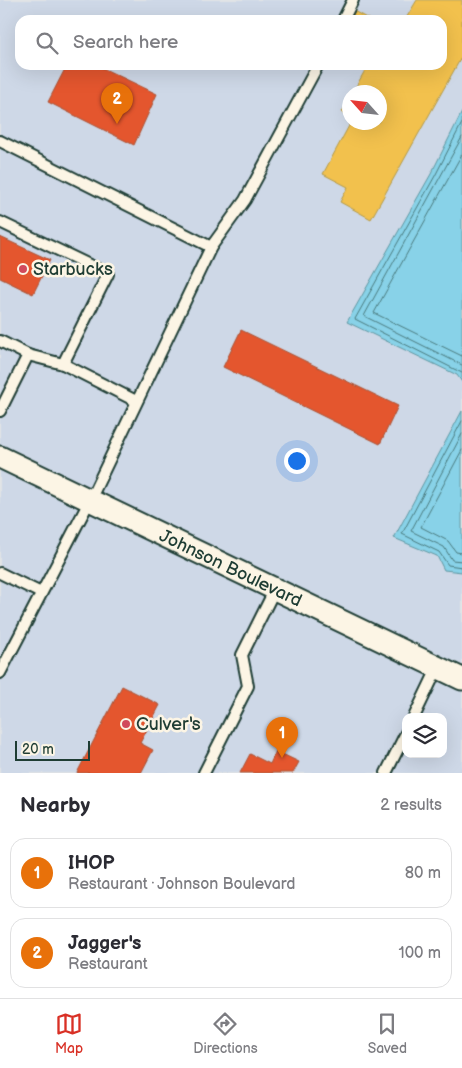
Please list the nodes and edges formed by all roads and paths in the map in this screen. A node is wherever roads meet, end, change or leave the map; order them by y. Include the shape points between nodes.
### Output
1 (353, 0) edge
2 (346, 15) edge
3 (315, 70) edge
4 (0, 141) edge
5 (0, 222) edge
6 (211, 247) junction
7 (0, 341) edge
8 (28, 355) junction
9 (63, 364) junction
10 (136, 401) junction
11 (0, 411) edge
12 (0, 457) edge
13 (90, 500) junction
14 (0, 573) edge
15 (275, 589) junction
16 (41, 593) junction
17 (438, 667) junction
18 (0, 672) edge
19 (462, 679) edge
20 (416, 713) edge
21 (402, 741) edge
22 (204, 773) edge
23 (386, 773) edge

1 - 2 lane
3 - 6 lane via 245,200
4 - 6 lane
5 - 9 lane via 108,274
6 - 10 lane
7 - 8 lane
8 - 9 lane
8 - 11 lane
9 - 10 lane
10 - 13 lane
12 - 13 street, Johnson Boulevard
13 - 15 street, Johnson Boulevard
13 - 16 lane
14 - 16 lane
15 - 17 street, Johnson Boulevard
15 - 22 lane via 242,656 248,686
16 - 18 lane
17 - 19 street, Johnson Boulevard
17 - 20 lane
21 - 23 lane

